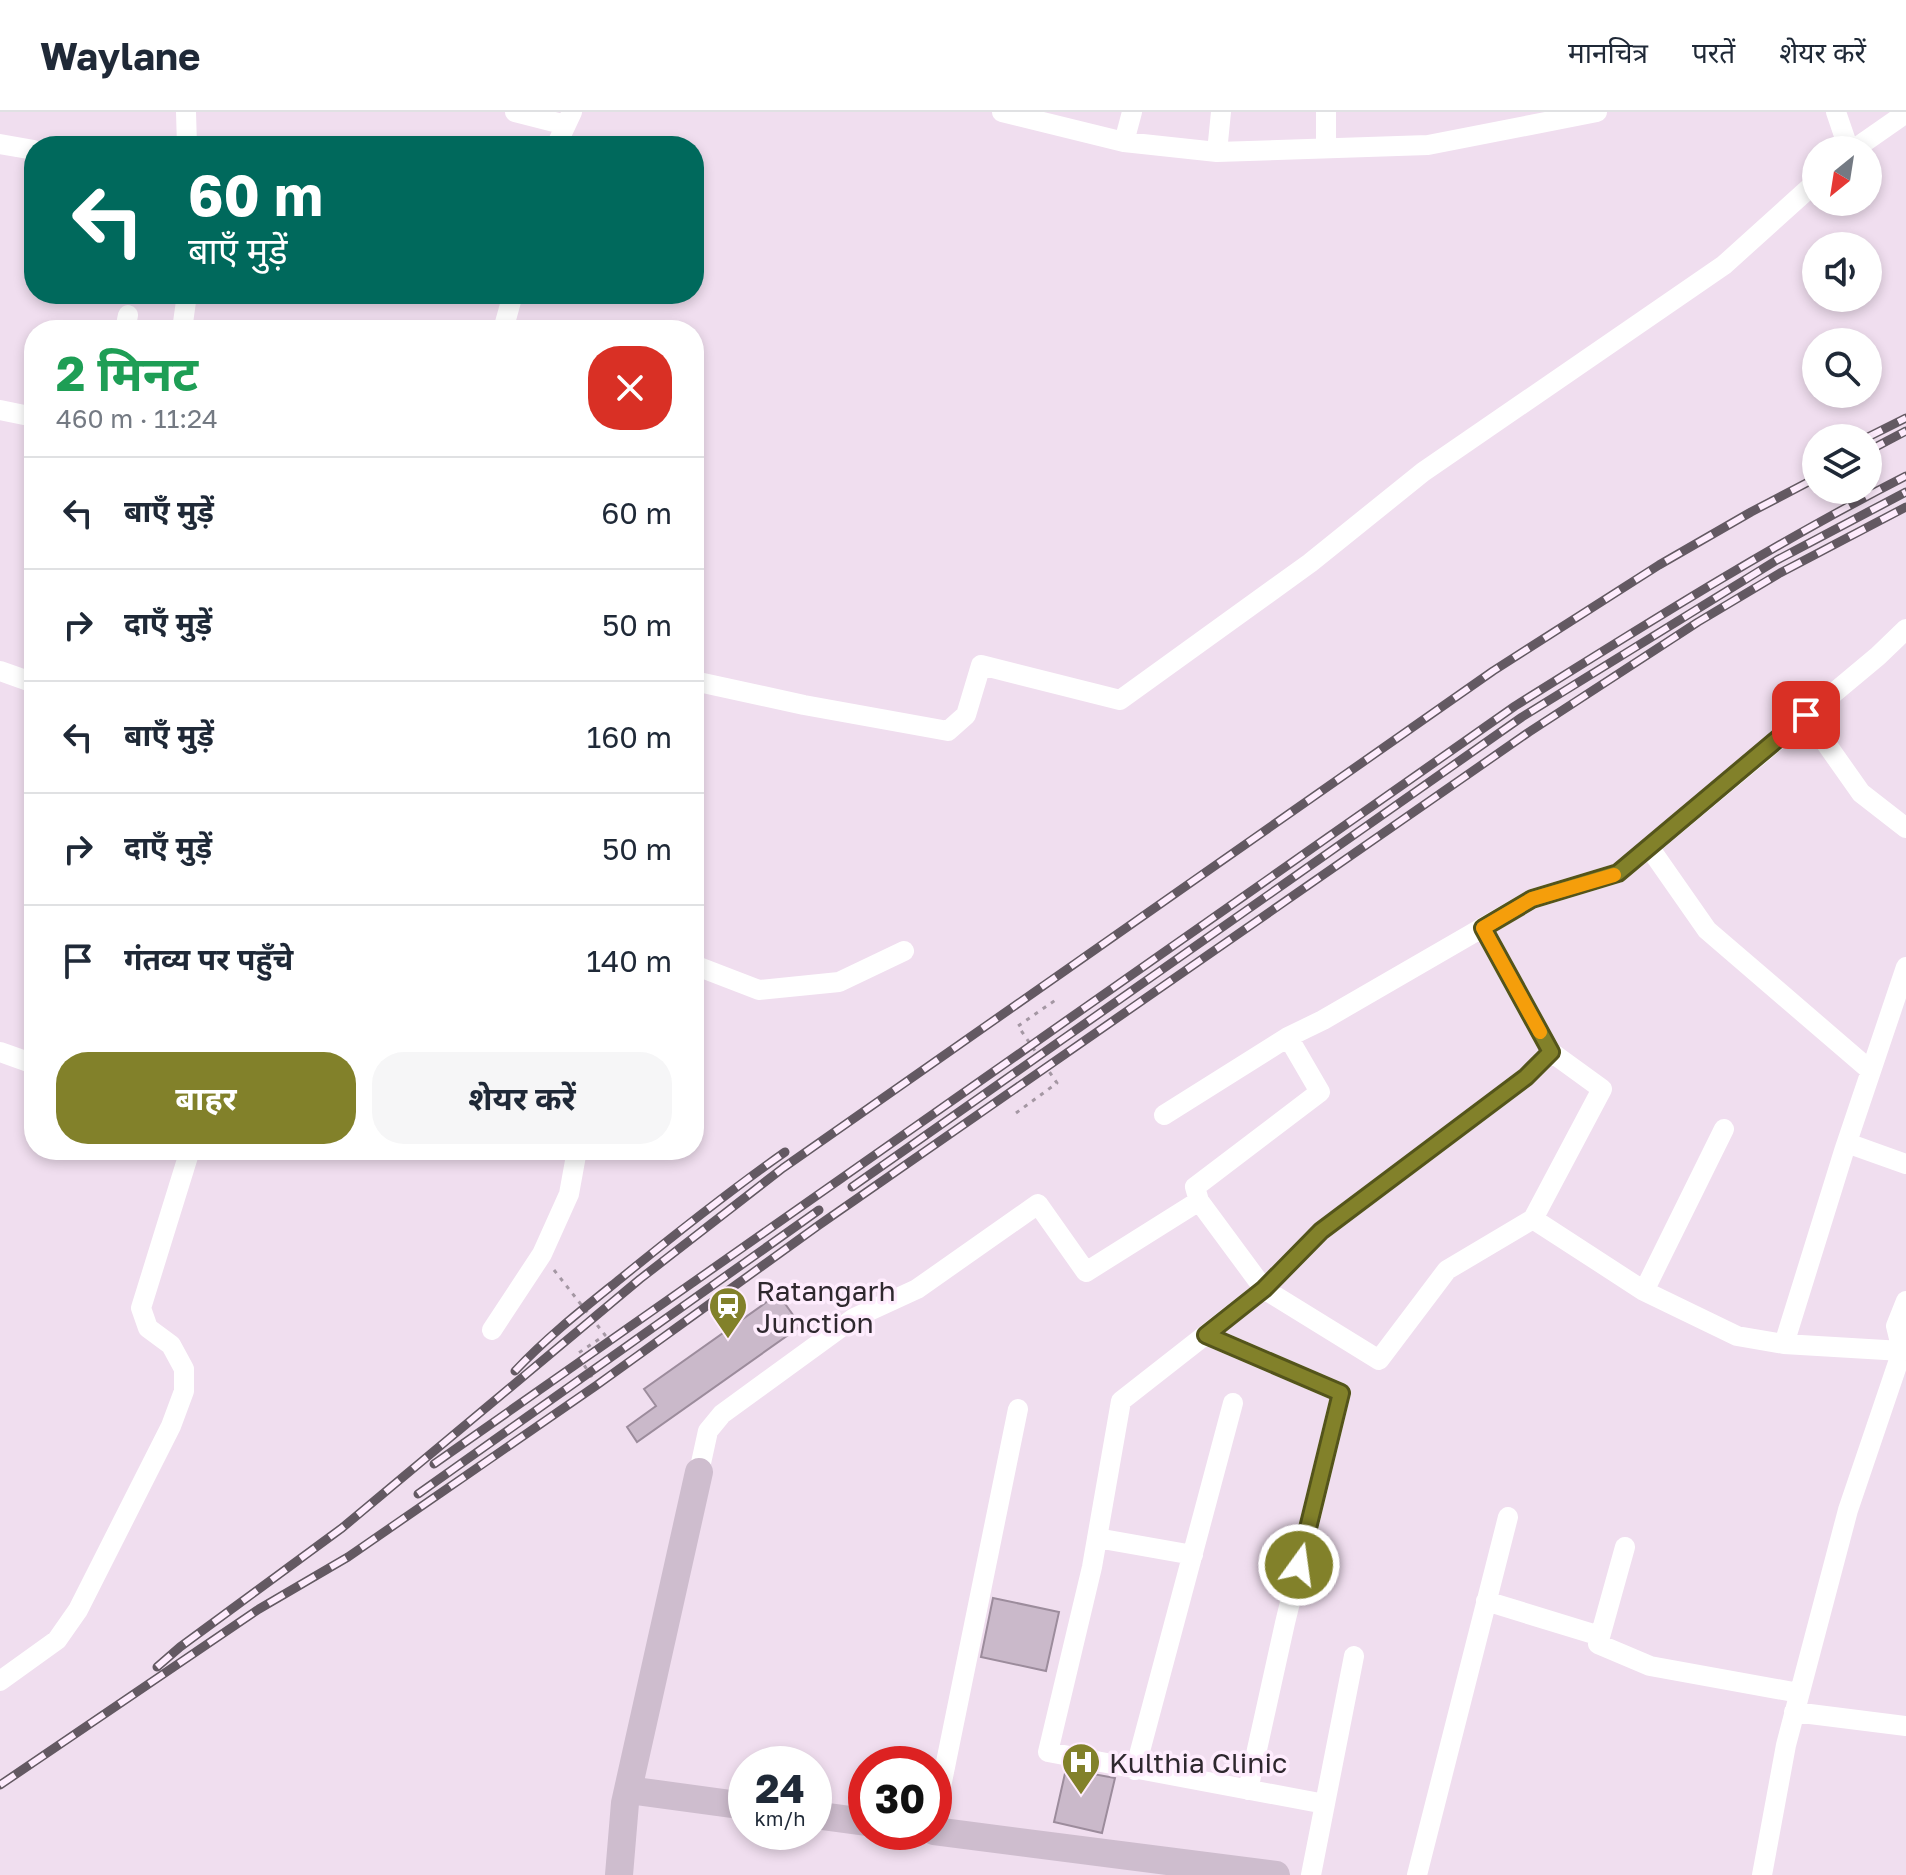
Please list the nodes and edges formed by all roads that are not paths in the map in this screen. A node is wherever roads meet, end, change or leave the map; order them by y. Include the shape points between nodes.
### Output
1 (186, 112) edge
2 (515, 112) edge
3 (1002, 112) edge
4 (1132, 112) edge
5 (1221, 112) edge
6 (1326, 112) edge
7 (1597, 112) edge
8 (1836, 112) edge
9 (1906, 113) edge
10 (1039, 116) edge
11 (569, 118) edge
12 (1537, 118) edge
13 (187, 136) edge
14 (1845, 136) edge
15 (1872, 136) edge
16 (1124, 142) junction
17 (0, 144) edge
18 (24, 148) edge
19 (1326, 149) junction
20 (1217, 152) junction
21 (1802, 195) edge
22 (0, 410) edge
23 (24, 415) edge
24 (1906, 629) edge
25 (0, 671) edge
26 (24, 676) edge
27 (704, 683) edge
28 (1806, 715) junction
29 (1906, 828) edge
30 (1649, 847) junction
31 (1483, 928) junction
32 (904, 951) dead end
33 (1906, 967) edge
34 (704, 969) edge
35 (1288, 1037) junction
36 (0, 1052) edge
37 (1551, 1052) junction
38 (24, 1060) edge
39 (1871, 1071) junction
40 (1164, 1115) dead end
41 (1724, 1129) dead end
42 (1847, 1143) junction
43 (187, 1160) edge
44 (575, 1160) edge
45 (1906, 1164) edge
46 (1199, 1201) junction
47 (1533, 1219) junction
48 (1264, 1289) junction
49 (1644, 1291) junction
50 (1906, 1301) edge
51 (1901, 1328) edge
52 (492, 1330) dead end
53 (1206, 1335) junction
54 (1784, 1344) junction
55 (1902, 1351) junction
56 (1233, 1403) dead end
57 (1018, 1409) dead end
58 (699, 1472) joint
59 (1508, 1517) dead end
60 (1097, 1538) junction
61 (1625, 1547) dead end
62 (1193, 1555) junction
63 (1486, 1601) junction
64 (1600, 1636) junction
65 (1354, 1656) dead end
66 (0, 1681) edge
67 (1797, 1703) junction
68 (1906, 1726) edge
69 (949, 1746) edge
70 (1135, 1770) junction
71 (628, 1790) junction
72 (1248, 1790) junction
73 (728, 1804) edge
74 (1325, 1804) junction
75 (952, 1833) edge
76 (1268, 1874) edge
77 (619, 1875) edge
78 (1311, 1875) edge
79 (1417, 1875) edge
80 (1762, 1875) edge

1 - 13 street
2 - 11 street
3 - 10 street
4 - 16 street
5 - 20 street
6 - 19 street
7 - 12 street
8 - 14 street
9 - 15 street
10 - 16 street
12 - 19 street via 1428,145
16 - 20 street
17 - 18 street
19 - 20 street
21 - 27 street via 1724,265 1423,472 1310,563 1120,700 981,665 966,715 948,731
22 - 23 street
24 - 28 street
25 - 26 street
28 - 29 street via 1861,793
28 - 30 street
30 - 31 street via 1618,873 1532,899
30 - 39 street via 1707,930
31 - 35 street
31 - 37 street
32 - 34 street via 839,982 759,990
33 - 39 street
35 - 40 street
35 - 46 street via 1320,1092 1195,1187
36 - 38 street
37 - 47 street via 1602,1089
37 - 48 street via 1526,1077 1321,1231
39 - 42 street
41 - 49 street
42 - 45 street
42 - 54 street
43 - 66 street via 141,1308 148,1328 171,1345 184,1369 184,1391 78,1610 57,1640
44 - 52 street via 569,1194 542,1254
46 - 48 street
46 - 58 street via 1086,1272 1038,1204 917,1289 854,1318 722,1414 708,1431
47 - 48 street via 1447,1270 1379,1360
47 - 49 street
48 - 53 street
49 - 54 street via 1737,1336
50 - 51 street
51 - 55 street
53 - 60 street via 1121,1401
53 - 72 street via 1341,1393
54 - 55 street
55 - 67 street via 1848,1510
56 - 62 street
57 - 69 street
58 - 71 street
59 - 63 street
60 - 62 street
60 - 70 street via 1048,1752
61 - 64 street
62 - 70 street
63 - 64 street
63 - 79 street
64 - 67 street via 1598,1644 1650,1666
65 - 74 street
67 - 68 street
67 - 80 street
70 - 72 street
71 - 73 street
71 - 77 street
72 - 74 street
74 - 78 street
75 - 76 street

